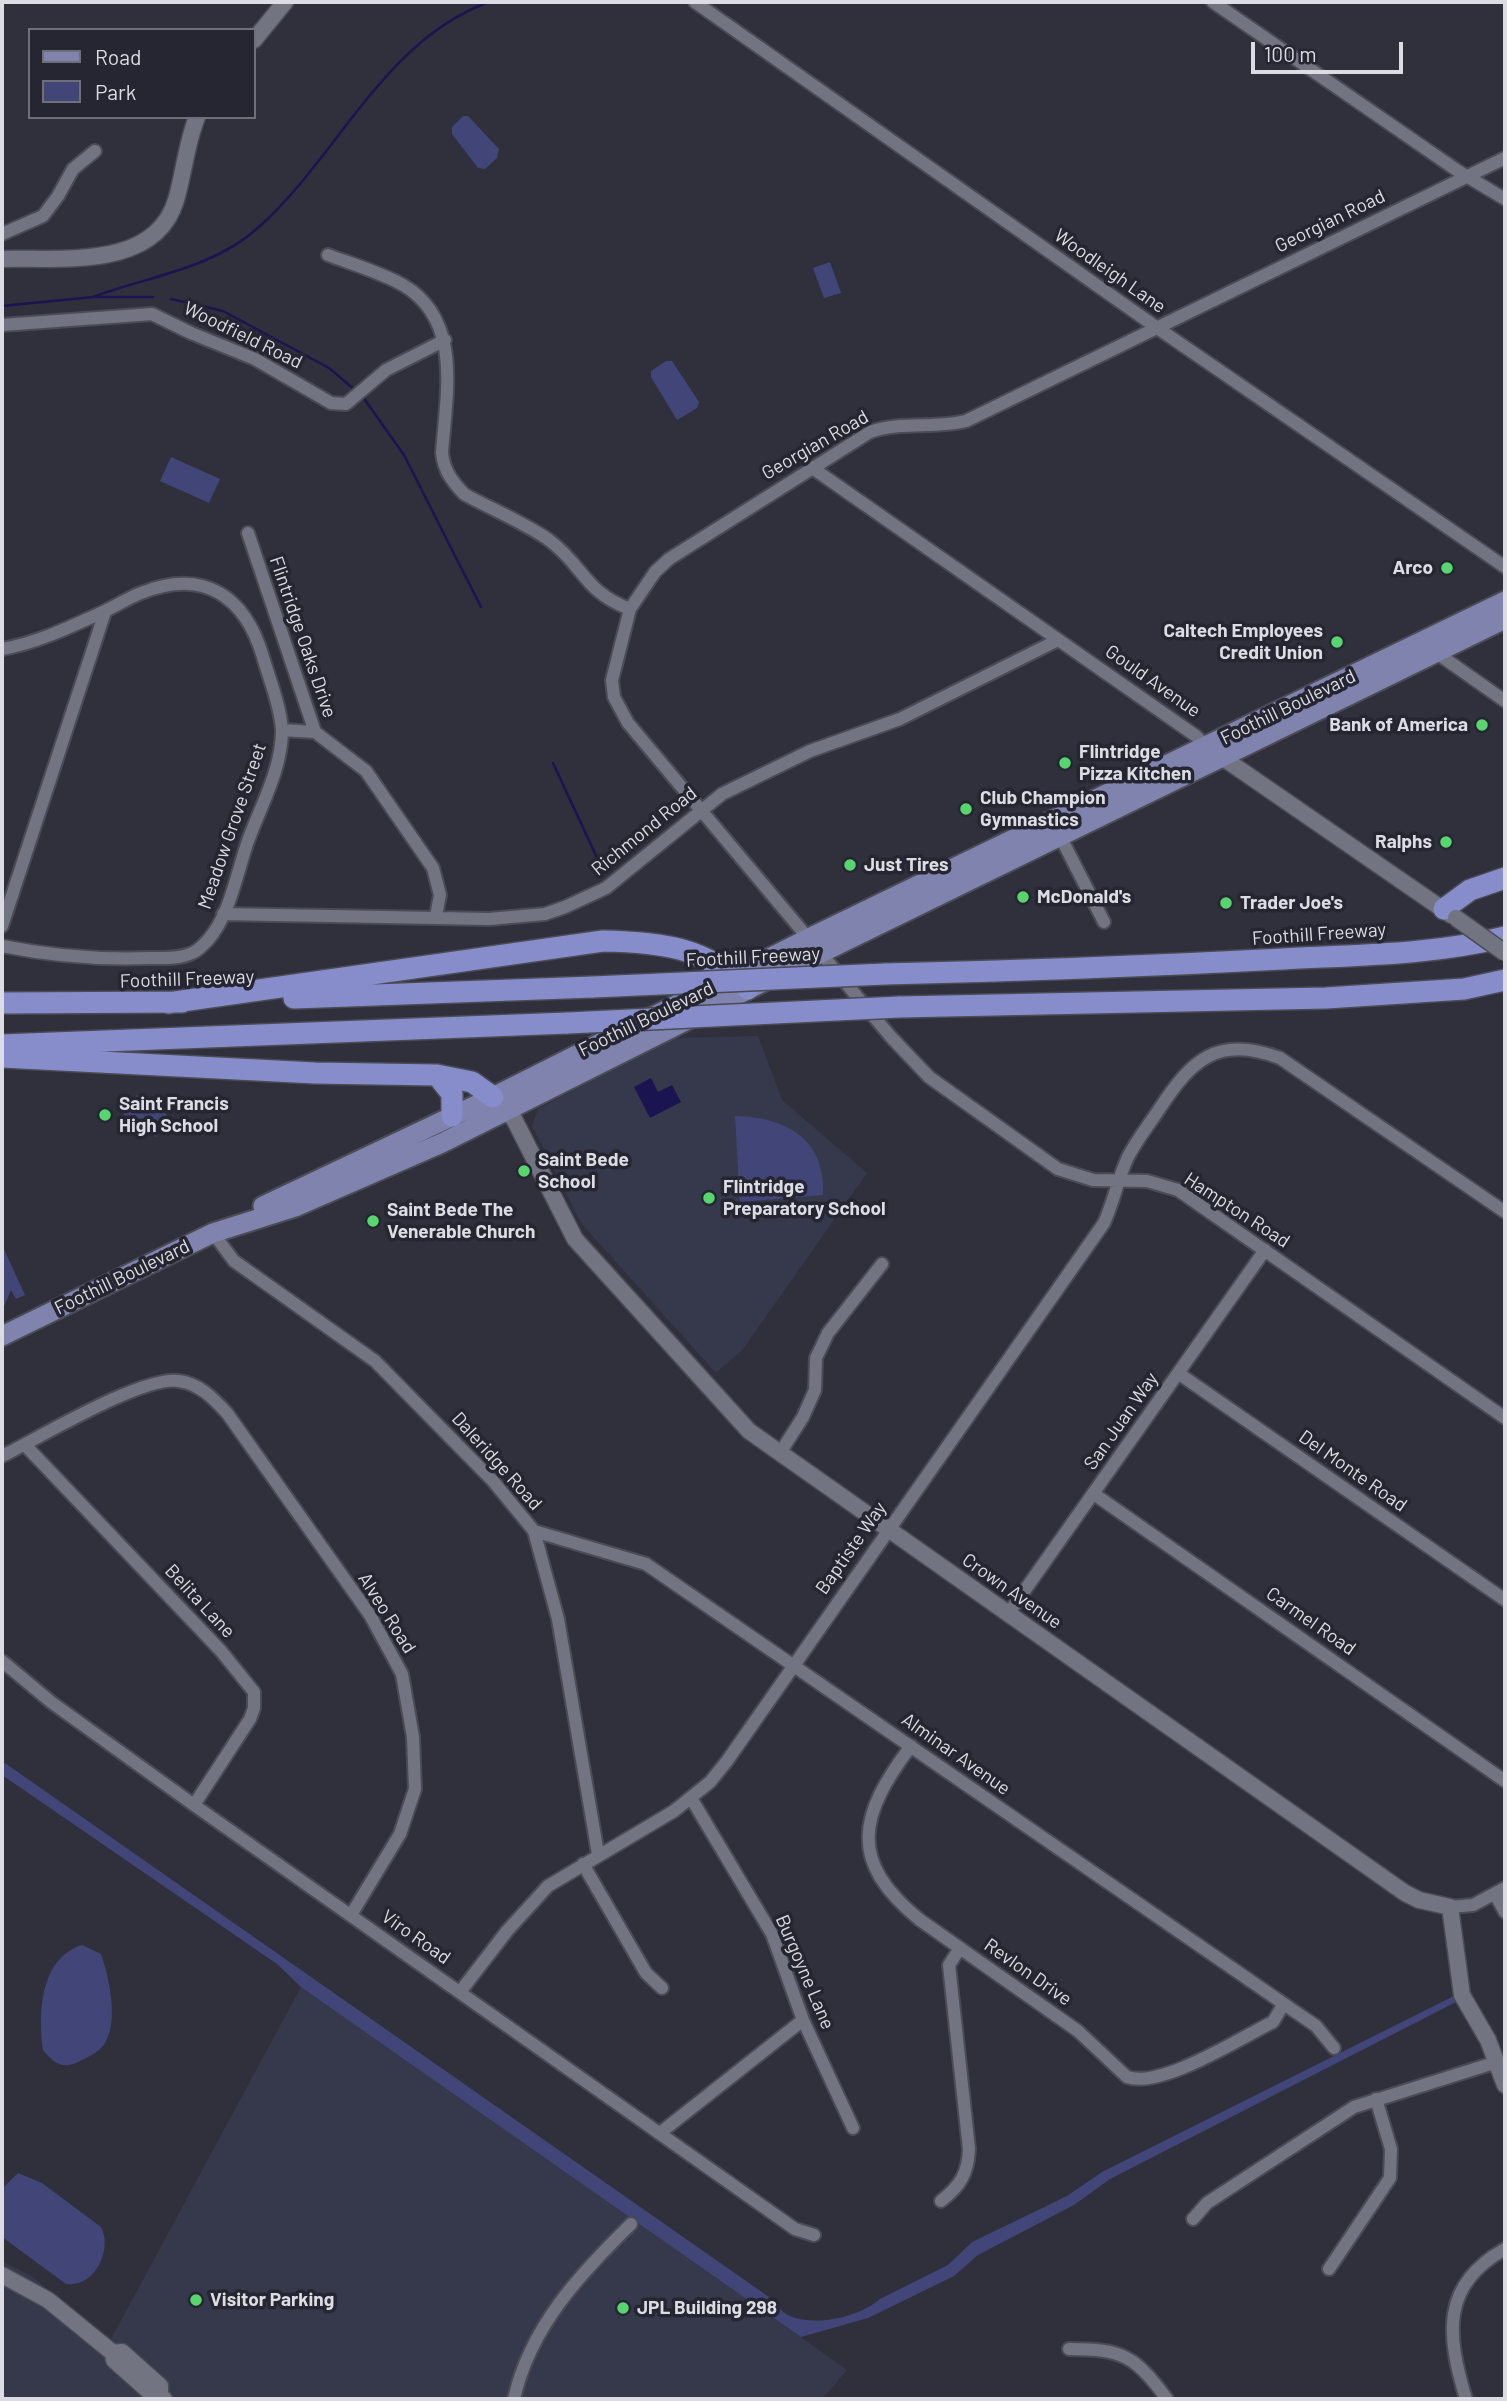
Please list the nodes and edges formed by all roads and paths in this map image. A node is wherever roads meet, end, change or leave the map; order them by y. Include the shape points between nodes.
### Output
1 (285, 2) edge
2 (695, 2) edge
3 (1213, 2) edge
4 (256, 38) edge
5 (196, 119) edge
6 (94, 151) dead end
7 (1505, 158) edge
8 (1467, 175) junction
9 (1505, 199) edge
10 (2, 234) edge
11 (328, 255) dead end
12 (2, 259) edge
13 (2, 325) edge
14 (1156, 327) junction
15 (445, 340) junction
16 (811, 467) junction
17 (248, 533) dead end
18 (1505, 567) edge
19 (1505, 601) edge
20 (629, 609) junction
21 (105, 611) junction
22 (1505, 619) edge
23 (1058, 640) junction
24 (1419, 643) junction
25 (2, 649) edge
26 (1437, 653) junction
27 (1505, 701) edge
28 (282, 730) junction
29 (315, 732) junction
30 (1215, 752) junction
31 (701, 809) junction
32 (1057, 829) junction
33 (1505, 878) edge
34 (223, 914) junction
35 (1450, 914) junction
36 (436, 916) junction
37 (1104, 922) dead end
38 (2, 926) edge
39 (1505, 937) edge
40 (815, 945) junction
41 (2, 946) edge
42 (1505, 953) edge
43 (1505, 980) edge
44 (742, 983) junction
45 (2, 1003) edge
46 (168, 1003) junction
47 (2, 1045) edge
48 (2, 1056) edge
49 (437, 1075) junction
50 (500, 1104) junction
51 (452, 1116) junction
52 (1119, 1181) junction
53 (1505, 1212) edge
54 (242, 1221) junction
55 (213, 1233) junction
56 (1265, 1250) junction
57 (882, 1264) dead end
58 (2, 1336) edge
59 (1178, 1373) junction
60 (1505, 1418) edge
61 (25, 1445) junction
62 (780, 1453) junction
63 (2, 1457) edge
64 (1094, 1494) junction
65 (887, 1529) junction
66 (534, 1531) junction
67 (1505, 1600) edge
68 (1008, 1615) junction
69 (2, 1661) edge
70 (794, 1665) junction
71 (911, 1746) junction
72 (1505, 1781) edge
73 (691, 1798) junction
74 (194, 1805) junction
75 (598, 1854) junction
76 (583, 1864) junction
77 (1500, 1891) edge
78 (1450, 1906) junction
79 (1505, 1912) edge
80 (351, 1915) junction
81 (960, 1948) junction
82 (662, 1987) dead end
83 (460, 1992) junction
84 (1283, 2005) junction
85 (803, 2020) junction
86 (1334, 2048) dead end
87 (1497, 2062) junction
88 (1505, 2085) edge
89 (1376, 2099) junction
90 (853, 2128) dead end
91 (660, 2133) junction
92 (941, 2201) dead end
93 (1193, 2219) dead end
94 (631, 2224) dead end
95 (814, 2235) dead end
96 (1505, 2249) edge
97 (1329, 2269) dead end
98 (2, 2275) edge
99 (1069, 2348) dead end
100 (160, 2398) edge
101 (514, 2399) edge
102 (1167, 2399) edge
103 (1466, 2399) edge

1 - 4 street
2 - 14 street, Woodleigh Lane
3 - 8 street
5 - 12 street via 176,199 153,237 125,250 98,255
6 - 10 street via 72,169 43,216
7 - 8 street, Georgian Road
8 - 9 street
8 - 14 street, Georgian Road
11 - 15 street via 404,286 433,313
13 - 15 street, Woodfield Road via 152,313 255,359 331,402 346,404 386,370
14 - 16 street, Georgian Road via 966,421 942,427 891,425 870,432
14 - 18 street, Woodleigh Lane
15 - 20 street via 442,453 453,483 464,494 547,539 593,590
16 - 20 street, Georgian Road via 669,559
16 - 23 street, Gould Avenue
17 - 29 street, Flintridge Oaks Drive
19 - 24 main road, Foothill Boulevard
20 - 31 street, Georgian Road via 612,680 614,697 628,723
21 - 25 street, Meadow Grove Street via 40,640
21 - 28 street, Meadow Grove Street via 141,593 181,582 224,595 248,620 258,641
21 - 38 street
22 - 26 main road, Foothill Boulevard
23 - 30 street, Gould Avenue
23 - 31 street, Richmond Road via 900,719 810,751
24 - 26 street
24 - 30 main road, Foothill Boulevard
26 - 27 street
26 - 30 main road, Foothill Boulevard
28 - 29 street
28 - 34 street, Meadow Grove Street via 274,773
29 - 36 street, Flintridge Oaks Drive via 366,771 433,868 440,895
30 - 32 main road, Foothill Boulevard
30 - 35 street, Gould Avenue
31 - 36 street, Richmond Road via 590,898 519,918
31 - 40 street, Georgian Road
32 - 37 street
32 - 40 main road, Foothill Boulevard
33 - 35 highway via 1470,890
34 - 36 street, Richmond Road
34 - 41 street, Meadow Grove Street via 210,938 192,953 180,956 86,959
35 - 42 street, Gould Avenue, bridge
39 - 46 highway, Foothill Freeway, bridge via 1468,946 1105,969
40 - 44 main road, Foothill Boulevard
40 - 52 street, Hampton Road via 911,1060 950,1093 1058,1169 1076,1177
43 - 47 highway, bridge via 1464,989 1326,998 899,1007
44 - 46 highway via 707,957 635,942 603,941
44 - 50 main road, Foothill Boulevard
45 - 46 highway, Foothill Freeway
48 - 49 highway
49 - 50 highway via 472,1082
49 - 51 highway via 452,1094
50 - 51 main road, Foothill Boulevard
50 - 54 main road, Foothill Boulevard via 442,1143 295,1207
50 - 62 street, Crown Avenue via 514,1119 575,1239 749,1431
51 - 54 main road, Foothill Boulevard via 289,1193
52 - 53 street, Baptiste Way via 1129,1155 1180,1077 1225,1048 1253,1048 1280,1059
52 - 56 street, Hampton Road via 1147,1181 1178,1190
52 - 65 street, Baptiste Way via 1104,1223
54 - 55 main road, Foothill Boulevard
55 - 58 main road, Foothill Boulevard
55 - 66 street, Daleridge Road via 234,1261 375,1361 493,1481
56 - 59 street, San Juan Way
56 - 60 street, Hampton Road
57 - 62 street via 828,1333 816,1358 815,1390
59 - 64 street, San Juan Way
59 - 67 street, Del Monte Road
61 - 63 street
61 - 74 street, Belita Lane via 221,1651 254,1692 250,1719
61 - 80 street, Alveo Road via 147,1385 176,1380 202,1390 227,1413 370,1615 402,1674 413,1737 415,1790 400,1834
62 - 65 street, Crown Avenue
64 - 68 street, San Juan Way
64 - 72 street, Carmel Road
65 - 68 street, Crown Avenue
65 - 70 street, Baptiste Way
66 - 70 street, Alminar Avenue via 646,1564
66 - 75 street, Daleridge Road via 558,1619
68 - 78 street, Crown Avenue via 1405,1893
69 - 74 street, Viro Road
70 - 71 street, Alminar Avenue
70 - 73 street, Baptiste Way via 727,1761
71 - 81 street, Revlon Drive via 873,1809 868,1843 871,1858 879,1879 898,1902
71 - 84 street, Alminar Avenue
73 - 75 street, Baptiste Way via 643,1831
73 - 85 street, Burgoyne Lane via 772,1934
74 - 80 street, Viro Road
75 - 76 street, Baptiste Way
76 - 82 street via 646,1973
76 - 83 street, Baptiste Way via 529,1904
77 - 78 street via 1473,1905
77 - 79 street
78 - 87 street via 1462,1995
80 - 83 street, Viro Road
81 - 84 street, Revlon Drive via 1078,2031 1135,2080 1162,2076 1273,2022
81 - 92 street via 949,1965 969,2160 957,2188
83 - 91 street, Viro Road
84 - 86 street, Alminar Avenue via 1316,2026
85 - 90 street, Burgoyne Lane
85 - 91 street
87 - 88 street
87 - 89 street
89 - 93 street via 1328,2123 1207,2203
89 - 97 street via 1391,2149 1390,2178
91 - 95 street, Viro Road via 795,2229
94 - 101 street via 557,2305 528,2357
96 - 103 street via 1478,2266 1456,2302 1453,2348
98 - 100 street via 48,2300 114,2353 114,2360
99 - 102 street via 1104,2349 1142,2366

